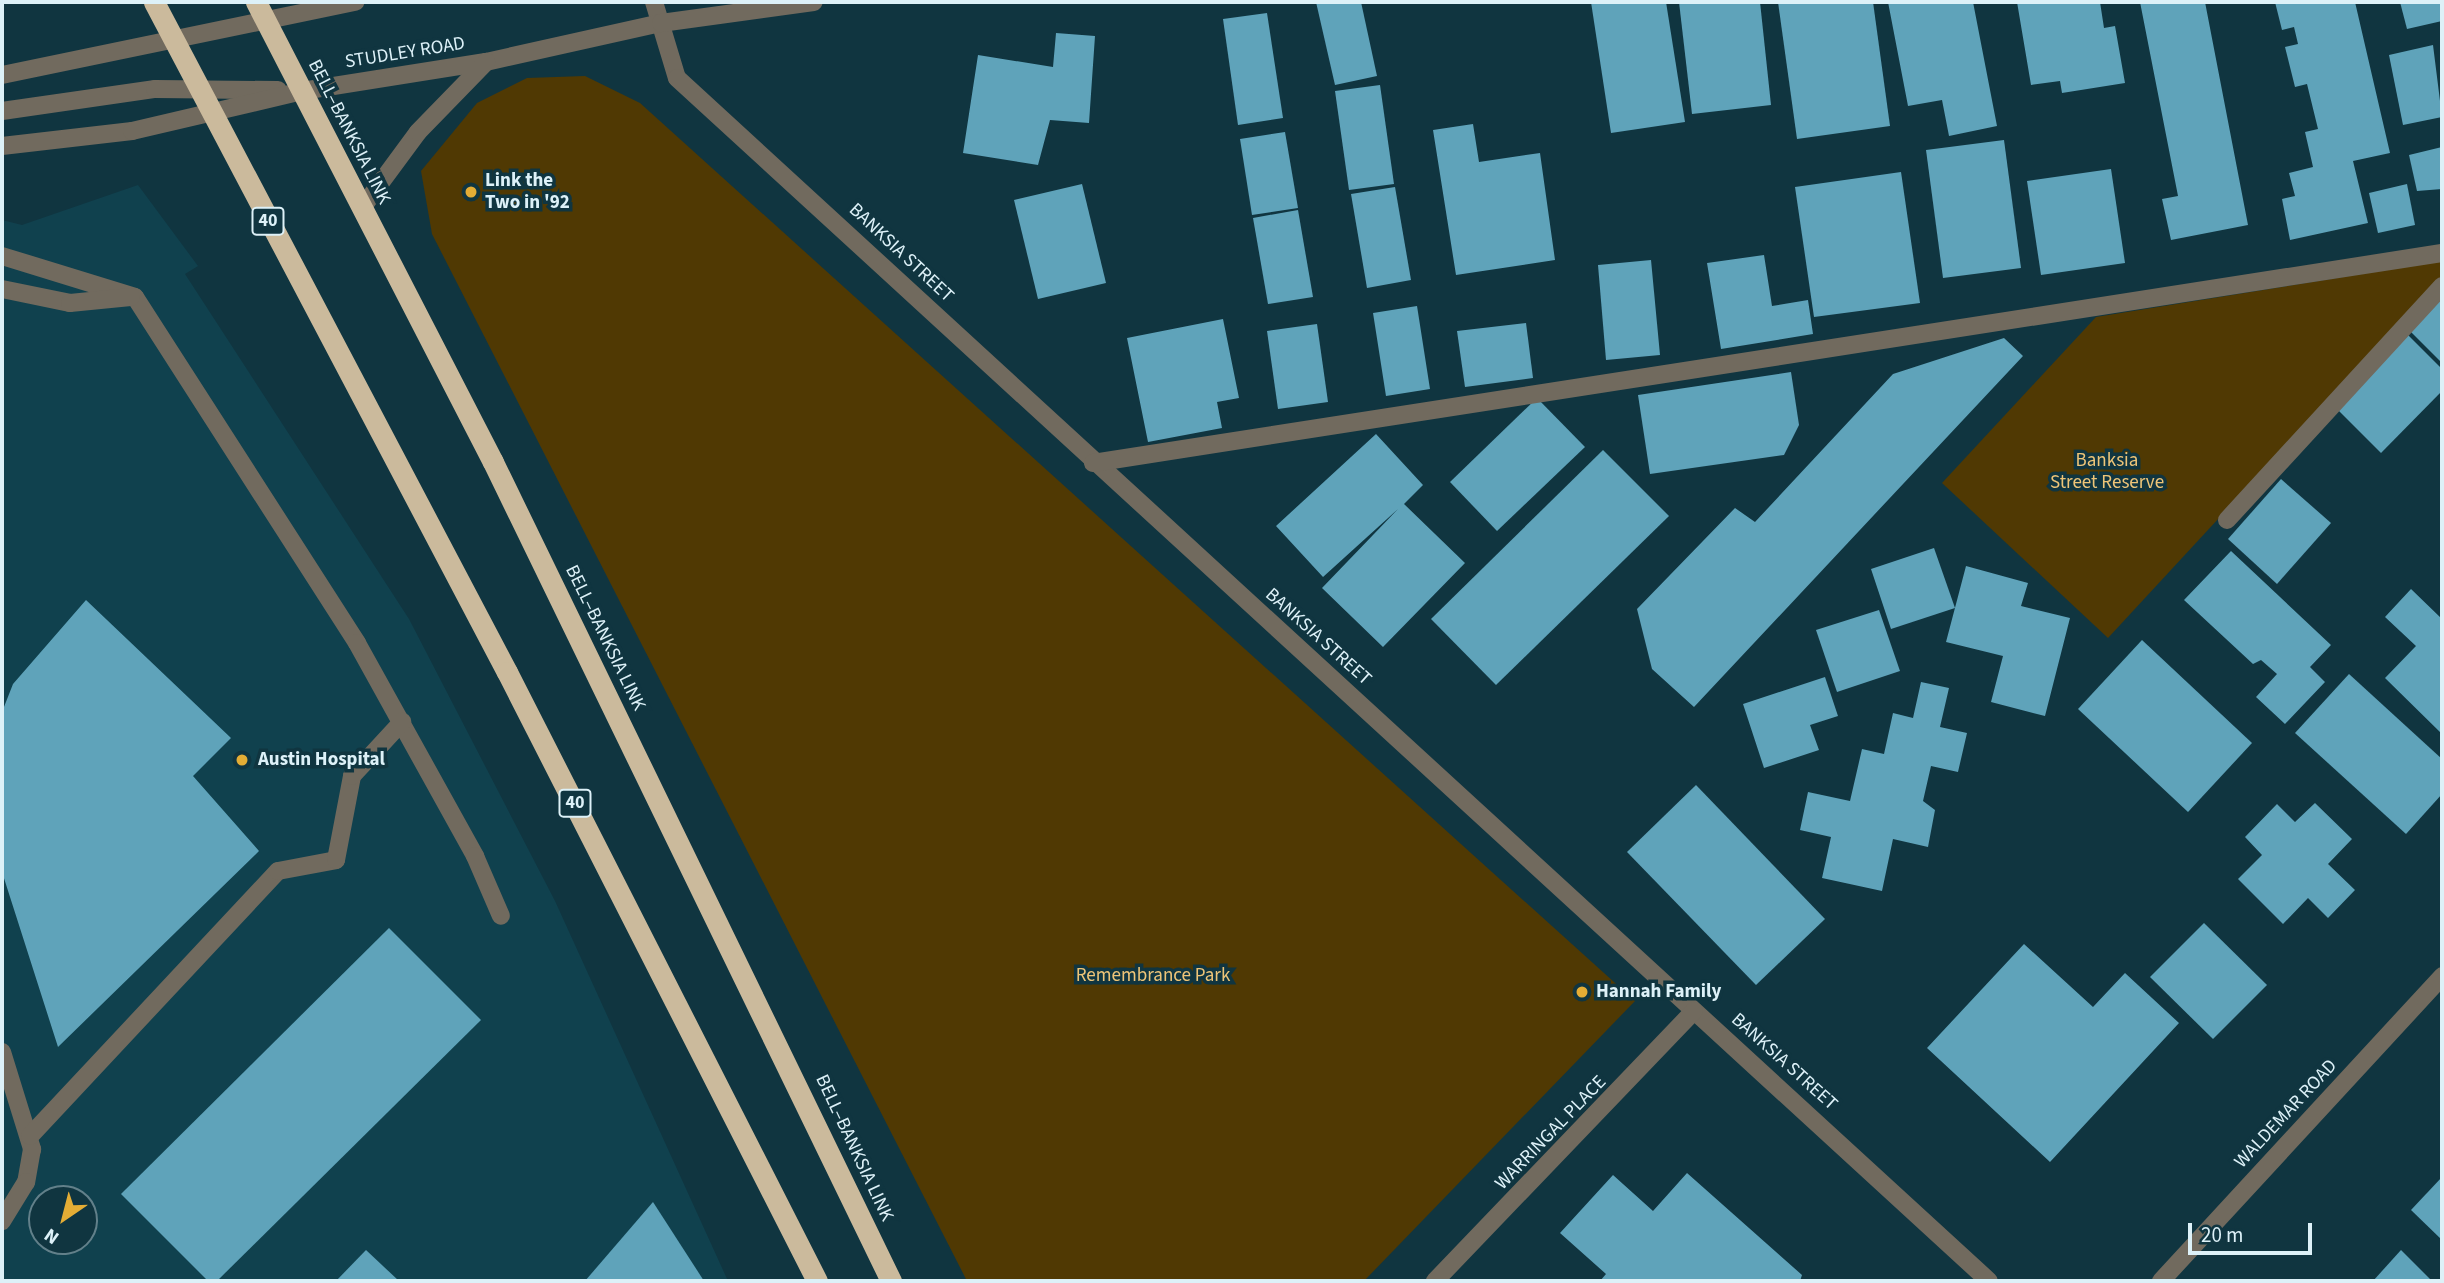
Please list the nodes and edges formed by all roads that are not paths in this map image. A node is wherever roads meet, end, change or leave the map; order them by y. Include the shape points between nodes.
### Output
1 (154, 2) edge
2 (356, 2) edge
3 (654, 2) edge
4 (814, 2) edge
5 (261, 11) edge
6 (661, 23) junction
7 (176, 39) junction
8 (486, 62) junction
9 (2, 75) edge
10 (202, 88) junction
11 (302, 91) junction
12 (2, 111) edge
13 (213, 111) junction
14 (2, 146) edge
15 (362, 208) junction
16 (2442, 253) edge
17 (2, 256) edge
18 (2442, 286) edge
19 (2, 289) edge
20 (135, 297) junction
21 (1093, 463) junction
22 (2227, 520) dead end
23 (402, 722) junction
24 (501, 916) dead end
25 (2442, 976) edge
26 (1694, 1011) junction
27 (2, 1052) edge
28 (30, 1136) junction
29 (2, 1221) edge
30 (817, 1281) edge
31 (891, 1281) edge
32 (1435, 1281) edge
33 (1989, 1281) edge
34 (2161, 1281) edge

1 - 7 highway, 40
2 - 5 street
3 - 6 street, BANKSIA STREET
4 - 6 street, STUDLEY ROAD
5 - 7 street
5 - 11 highway, BELL–BANKSIA LINK
6 - 8 street, STUDLEY ROAD
6 - 21 street, BANKSIA STREET via 677,78
7 - 9 street
7 - 10 highway, 40
8 - 11 street, STUDLEY ROAD
8 - 15 street via 418,132
10 - 11 street
10 - 12 street
10 - 13 highway, 40
11 - 13 street, STUDLEY ROAD
11 - 15 highway, BELL–BANKSIA LINK
13 - 14 street, STUDLEY ROAD via 132,131
13 - 30 highway, 40
15 - 31 highway, BELL–BANKSIA LINK via 524,525
16 - 21 street
17 - 20 street
18 - 22 street
19 - 20 street via 70,303
20 - 23 street
21 - 26 street, BANKSIA STREET
23 - 24 street
23 - 28 street via 352,776 336,860 278,871
25 - 34 street, WALDEMAR ROAD
26 - 32 street, WARRINGAL PLACE
26 - 33 street, BANKSIA STREET
27 - 28 street
28 - 29 street via 29,1172

